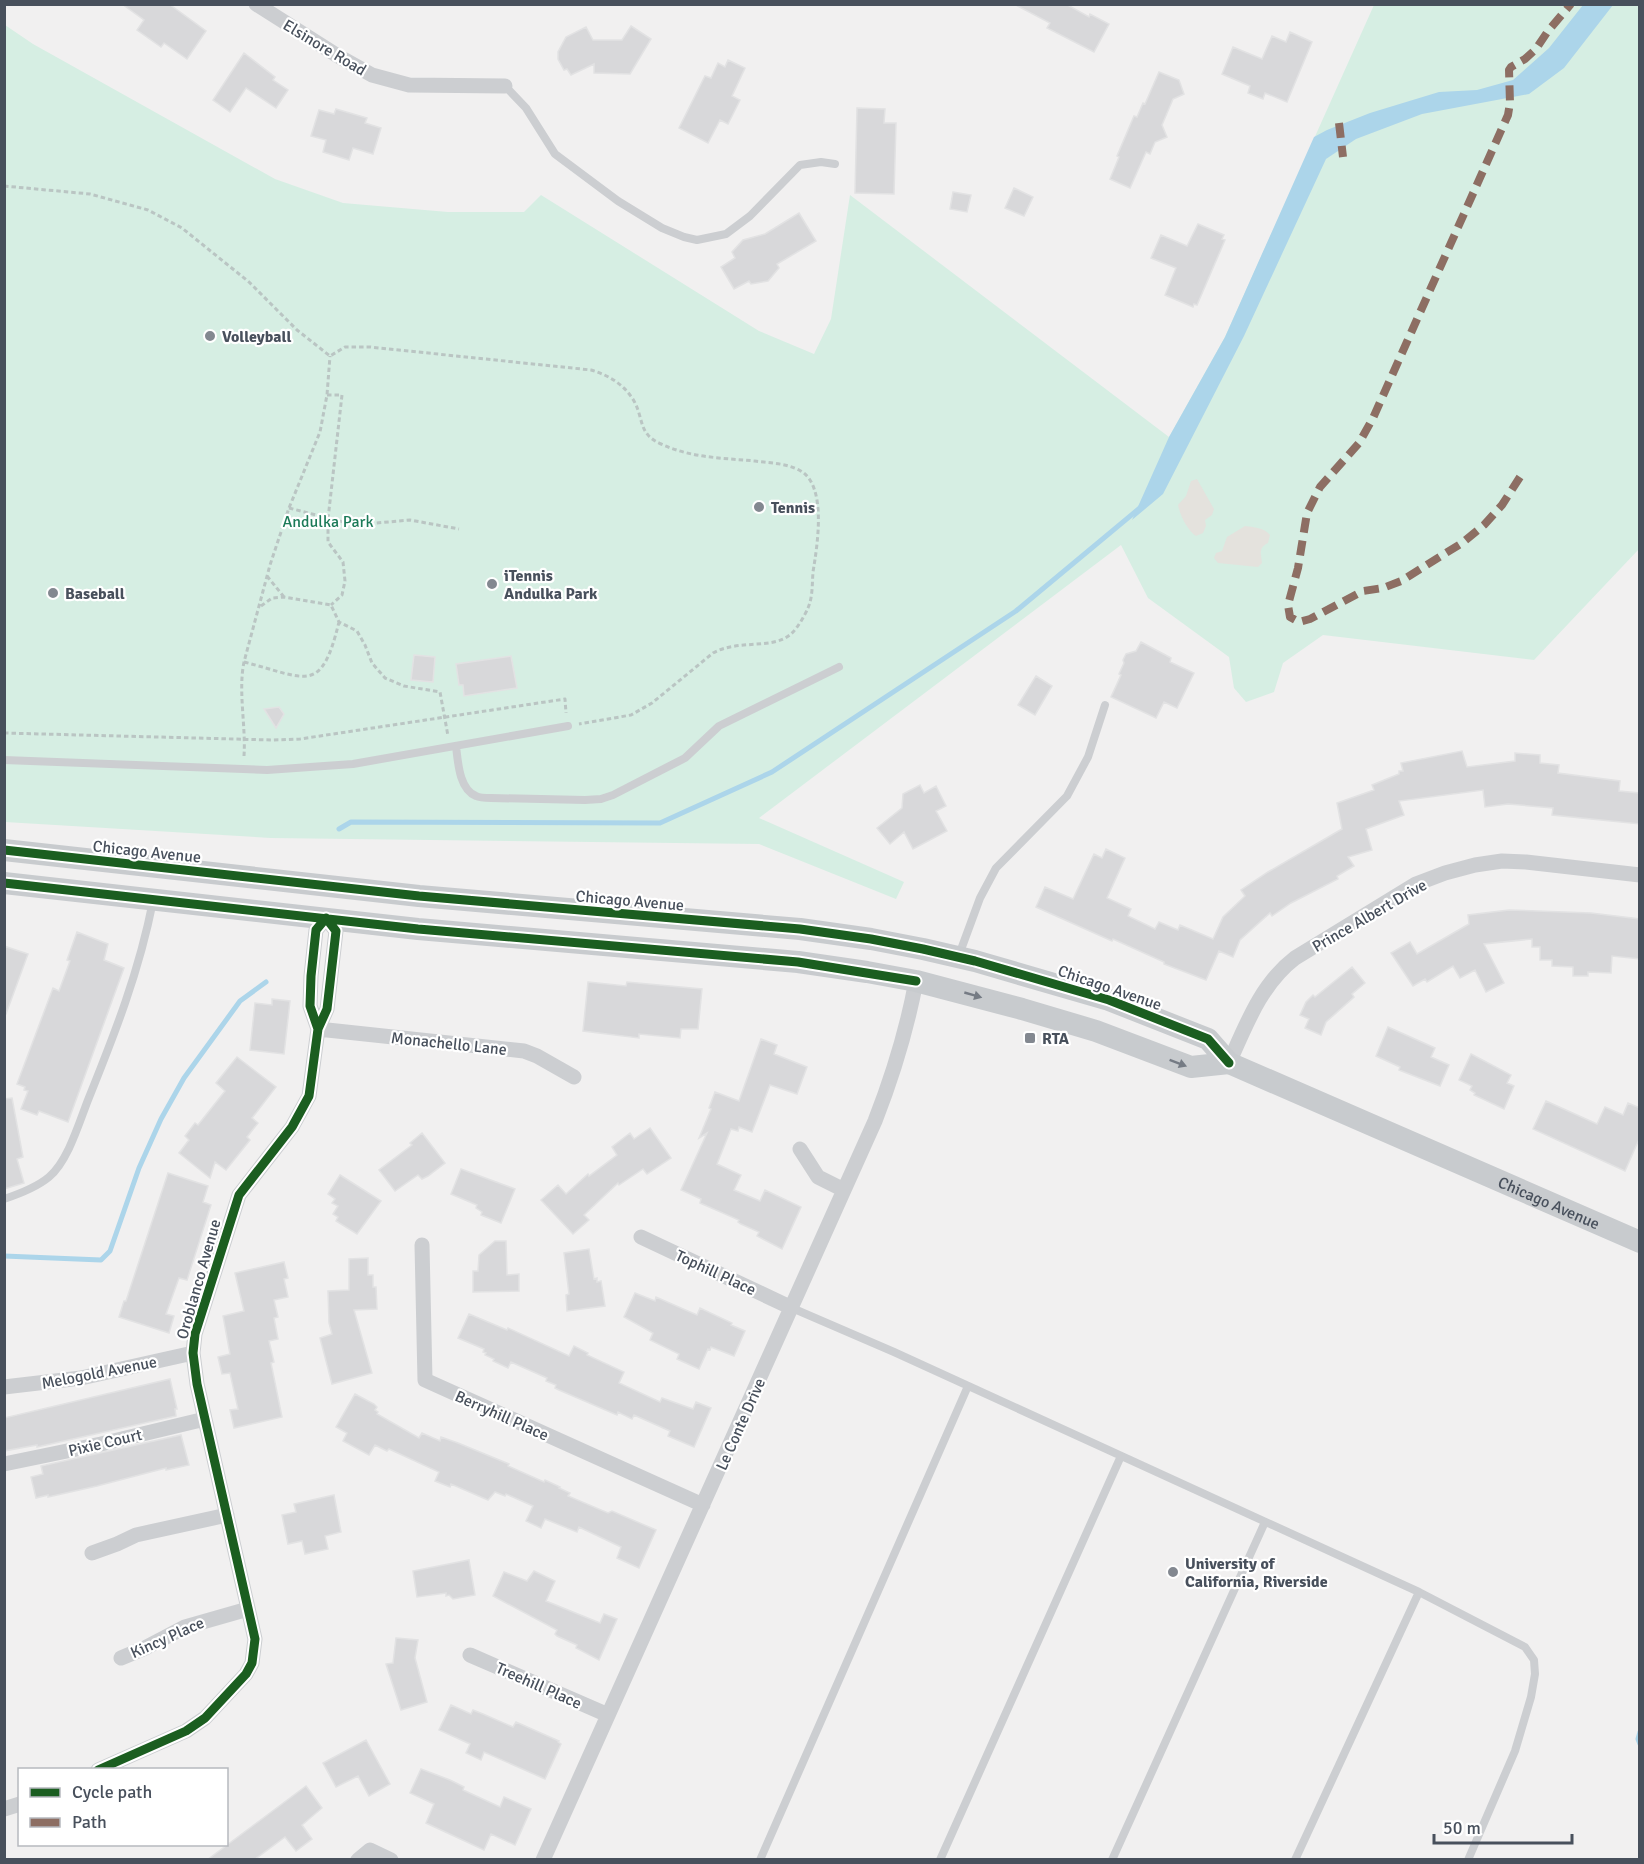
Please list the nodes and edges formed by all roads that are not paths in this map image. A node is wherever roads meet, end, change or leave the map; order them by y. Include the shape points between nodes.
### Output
1 (256, 4) edge
2 (505, 86) joint
3 (835, 164) dead end
4 (839, 667) dead end
5 (1105, 705) dead end
6 (568, 726) road end
7 (453, 747) junction
8 (4, 760) edge
9 (4, 850) edge
10 (1640, 874) edge
11 (4, 883) edge
12 (153, 900) junction
13 (326, 918) junction
14 (871, 939) junction
15 (958, 957) junction
16 (916, 981) junction
17 (1061, 986) junction
18 (318, 1029) junction
19 (1229, 1063) junction
20 (573, 1077) dead end
21 (800, 1149) dead end
22 (844, 1190) junction
23 (4, 1199) edge
24 (641, 1237) dead end
25 (1640, 1242) edge
26 (422, 1245) dead end
27 (792, 1308) junction
28 (193, 1353) junction
29 (968, 1386) junction
30 (4, 1387) edge
31 (205, 1419) junction
32 (1121, 1456) junction
33 (4, 1464) edge
34 (703, 1505) junction
35 (226, 1515) junction
36 (1265, 1522) junction
37 (92, 1553) dead end
38 (1419, 1592) junction
39 (248, 1609) junction
40 (470, 1655) dead end
41 (121, 1658) dead end
42 (608, 1715) junction
43 (102, 1768) edge
44 (358, 1860) edge
45 (391, 1860) edge
46 (543, 1860) edge
47 (760, 1860) edge
48 (940, 1860) edge
49 (1112, 1860) edge
50 (1295, 1860) edge
51 (1468, 1860) edge

1 - 2 street, Elsinore Road via 372,75 409,86
2 - 3 lane via 526,108 555,154 618,201 684,237 697,240 726,234 765,202 800,165
4 - 7 lane via 719,726 685,758 601,799 475,796 462,779
5 - 15 lane via 1088,757 1066,796 996,868
6 - 7 lane
7 - 8 lane via 353,764 267,770
9 - 14 main road, Chicago Avenue via 419,896 800,929
10 - 19 street, Prince Albert Drive via 1502,861 1445,873 1416,884 1280,970 1252,1011
11 - 12 main road
12 - 13 main road
12 - 23 lane via 144,948 128,997 68,1151 50,1177
13 - 16 main road via 798,962
13 - 18 street, Oroblanco Avenue via 316,930 311,976 310,1006
14 - 15 main road, Chicago Avenue
14 - 16 main road
15 - 17 main road, Chicago Avenue
16 - 17 main road via 927,969 944,967 1044,993
16 -> 19 main road via 1096,1031 1191,1068
16 - 22 street, Le Conte Drive via 893,1074
17 - 19 main road, Chicago Avenue via 1109,1000 1208,1039
18 - 20 street, Monachello Lane via 524,1051
18 - 28 street, Oroblanco Avenue via 309,1096 292,1127 239,1195 197,1326
19 - 25 main road, Chicago Avenue
21 - 22 street via 818,1177
22 - 27 street, Le Conte Drive
24 - 27 street, Tophill Place
26 - 34 street, Berryhill Place via 425,1380
27 - 29 lane
27 - 34 street, Le Conte Drive
28 - 30 street, Melogold Avenue via 81,1378
28 - 31 street, Oroblanco Avenue
29 - 32 lane
29 - 47 lane
31 - 33 street, Pixie Court
31 - 35 street, Oroblanco Avenue
32 - 36 lane
32 - 48 lane
34 - 42 street, Le Conte Drive
35 - 37 street via 136,1535
35 - 39 street, Oroblanco Avenue
36 - 38 lane
36 - 49 lane
38 - 50 lane
38 - 51 lane via 1525,1647 1534,1660 1531,1697 1515,1750
39 - 41 street, Kincy Place via 185,1627
39 - 43 street, Oroblanco Avenue via 255,1639 252,1663 246,1674 196,1725
40 - 42 street, Treehill Place
42 - 46 street, Le Conte Drive
44 - 45 street via 370,1850

